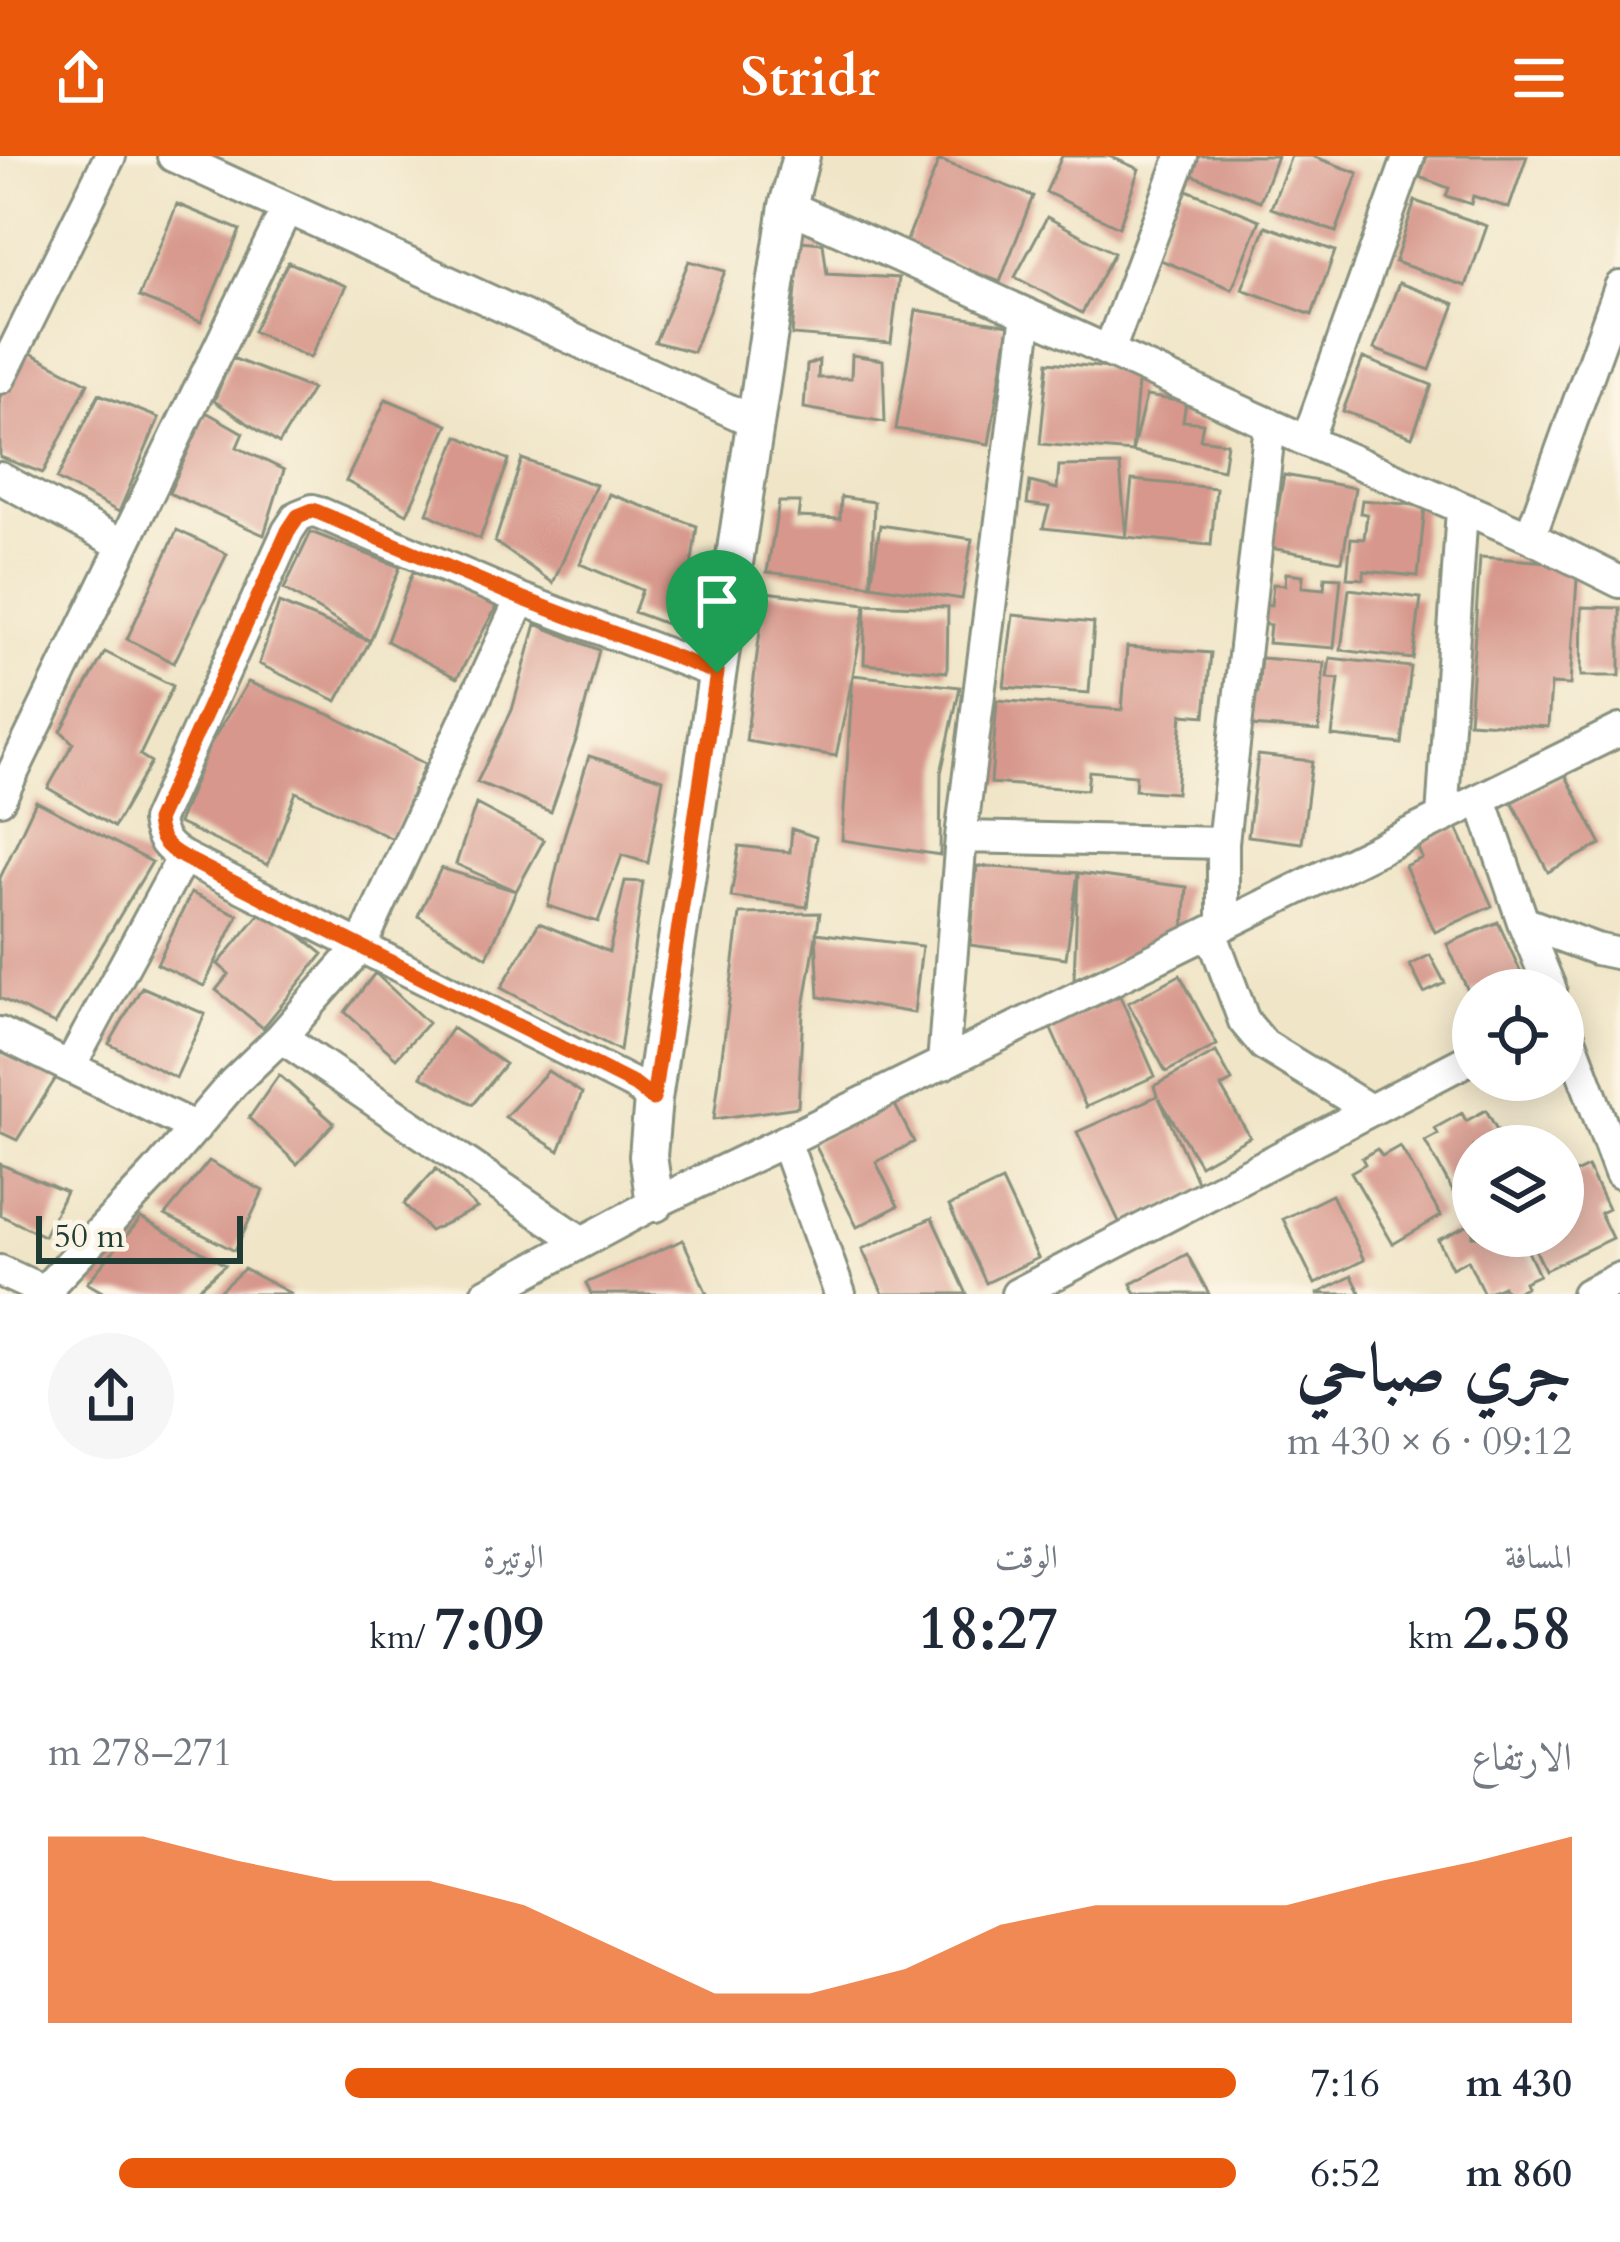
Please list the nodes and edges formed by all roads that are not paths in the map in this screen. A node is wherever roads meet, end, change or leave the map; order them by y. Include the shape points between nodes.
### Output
1 (110, 156) edge
2 (173, 156) edge
3 (801, 156) edge
4 (1182, 156) edge
5 (1409, 156) edge
6 (788, 206) junction
7 (287, 208) junction
8 (1620, 287) edge
9 (1027, 314) junction
10 (1109, 351) junction
11 (0, 378) edge
12 (755, 422) junction
13 (1270, 424) junction
14 (1307, 441) junction
15 (0, 478) edge
16 (1462, 509) junction
17 (1530, 537) junction
18 (123, 545) junction
19 (1620, 582) edge
20 (521, 598) junction
21 (717, 673) junction
22 (1620, 730) edge
23 (0, 799) edge
24 (1481, 799) junction
25 (1442, 818) junction
26 (961, 837) junction
27 (1222, 843) junction
28 (183, 857) junction
29 (1523, 922) junction
30 (1217, 929) junction
31 (361, 946) junction
32 (1620, 954) edge
33 (1542, 969) edge
34 (0, 1033) edge
35 (281, 1037) junction
36 (943, 1064) junction
37 (70, 1066) junction
38 (1452, 1068) edge
39 (1584, 1076) edge
40 (653, 1099) junction
41 (1370, 1110) junction
42 (195, 1128) junction
43 (785, 1142) junction
44 (1620, 1173) edge
45 (655, 1202) junction
46 (582, 1242) junction
47 (0, 1270) edge
48 (1620, 1278) edge
49 (45, 1293) edge
50 (486, 1294) edge
51 (840, 1294) edge
52 (1017, 1294) edge
53 (1587, 1294) edge

1 - 11 street
2 - 7 street
3 - 6 street
4 - 10 street
5 - 14 street
6 - 9 street
6 - 12 street
7 - 12 street
7 - 18 street
8 - 17 street
9 - 10 street
9 - 26 street
10 - 13 street
12 - 21 street
13 - 14 street
13 - 27 street
14 - 16 street
15 - 18 street
16 - 17 street
16 - 25 street
17 - 19 street
18 - 23 street
20 - 21 street
20 - 28 street via 335,518 313,510 298,516 157,821 167,848
20 - 31 street
21 - 40 street
22 - 24 street
24 - 25 street
24 - 29 street
25 - 30 street
26 - 27 street
26 - 36 street
27 - 30 street
28 - 31 street
28 - 37 street
29 - 32 street
29 - 33 street
30 - 36 street
30 - 41 street via 1244,1021 1264,1045
31 - 35 street
31 - 40 street
34 - 37 street
35 - 42 street
35 - 46 street
36 - 43 street
37 - 42 street
38 - 41 street
39 - 44 street
40 - 45 street via 648,1156
41 - 52 street
42 - 49 street
43 - 45 street
43 - 51 street
45 - 46 street
46 - 50 street
47 - 49 street
48 - 53 street

